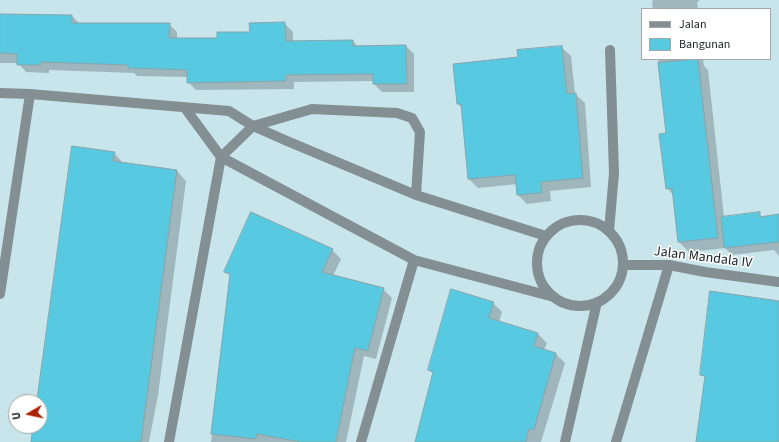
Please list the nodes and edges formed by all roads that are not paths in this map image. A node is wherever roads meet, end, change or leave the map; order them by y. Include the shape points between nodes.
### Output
1 (610, 50) dead end
2 (0, 93) edge
3 (30, 94) junction
4 (185, 108) junction
5 (253, 126) junction
6 (221, 157) junction
7 (416, 195) junction
8 (609, 231) junction
9 (546, 236) junction
10 (414, 260) junction
11 (623, 265) junction
12 (669, 265) junction
13 (779, 282) edge
14 (0, 294) edge
15 (554, 297) junction
16 (597, 302) junction
17 (169, 442) edge
18 (361, 442) edge
19 (564, 442) edge
20 (616, 442) edge

1 - 8 street via 614,173
2 - 3 street
3 - 4 street
3 - 14 street
4 - 5 street via 229,111
4 - 6 street
5 - 6 street
5 - 7 street
5 - 7 street via 312,109 397,114 412,118 420,132
6 - 10 street
6 - 17 street
7 - 9 street
8 - 9 street via 594,221 576,220 559,225
8 - 11 street via 620,246
9 - 15 street via 538,251 537,268 542,284
10 - 15 street
10 - 18 street
11 - 12 street, Jalan Mandala IV
11 - 16 street via 620,281 610,294
12 - 13 street, Jalan Mandala IV
12 - 20 street
15 - 16 street via 568,304 582,306
16 - 19 street

